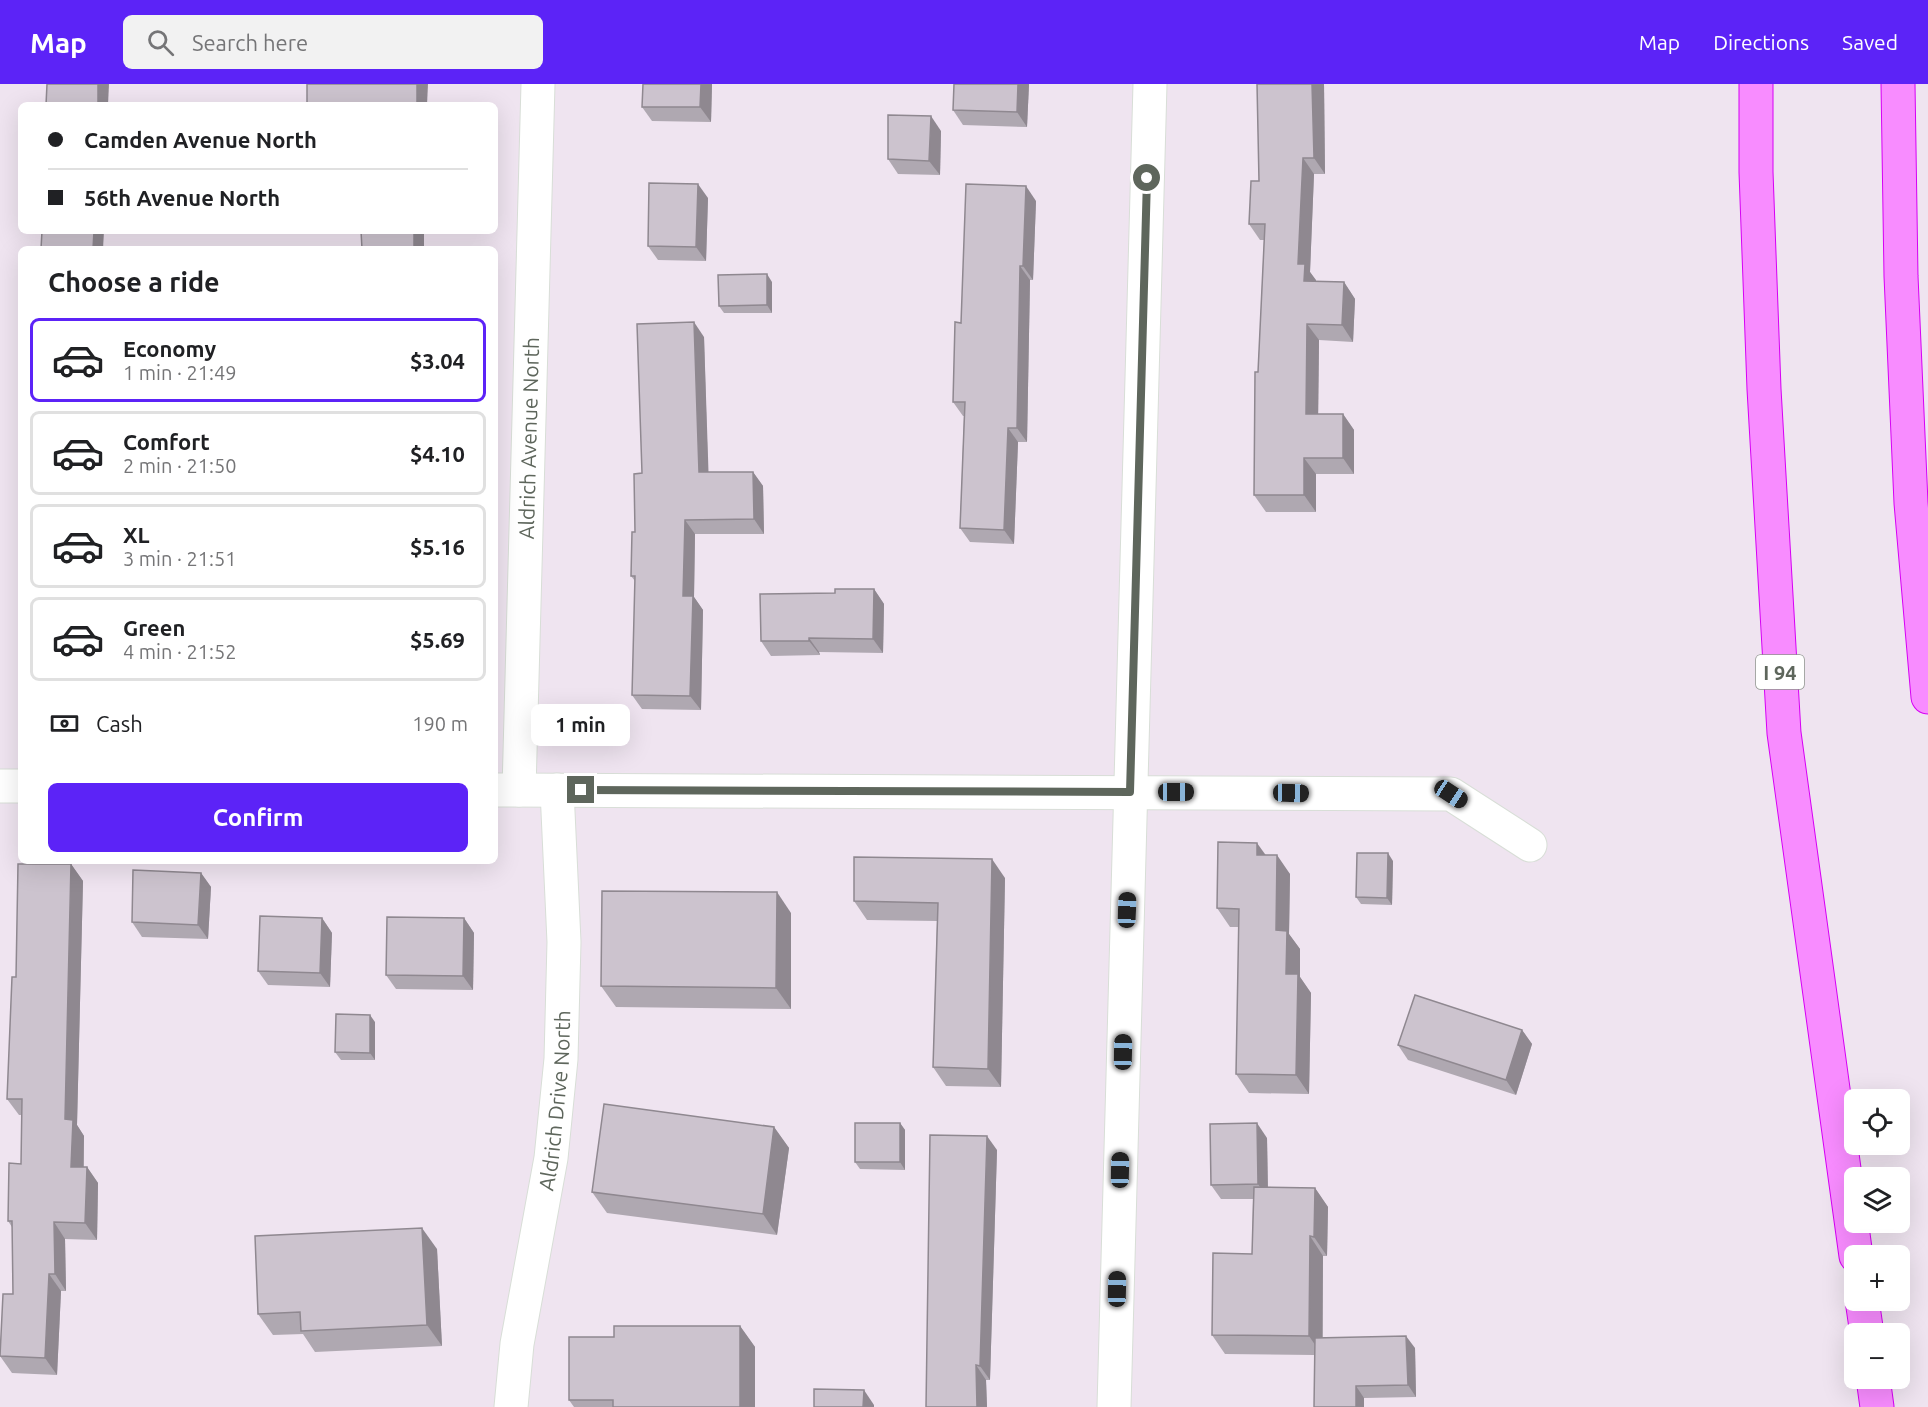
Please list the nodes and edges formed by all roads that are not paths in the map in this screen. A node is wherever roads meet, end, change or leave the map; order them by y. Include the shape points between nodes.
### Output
1 (538, 84) edge
2 (1149, 84) edge
3 (1756, 84) edge
4 (1898, 84) edge
5 (1928, 697) edge
6 (0, 786) edge
7 (18, 786) edge
8 (507, 790) edge
9 (557, 790) junction
10 (1130, 792) junction
11 (1530, 845) dead end
12 (1854, 1245) edge
13 (1875, 1389) edge
14 (511, 1407) edge
15 (1114, 1407) edge
16 (1877, 1407) edge

1 - 8 street, Aldrich Avenue North
2 - 10 street
3 - 12 highway, I 94 via 1764,389 1784,733
4 - 5 highway via 1911,503
6 - 7 street
8 - 9 street
9 - 10 street
9 - 14 street, Aldrich Drive North via 564,942 561,1059 550,1158 517,1344
10 - 11 street via 1451,794
10 - 15 street
13 - 16 highway

